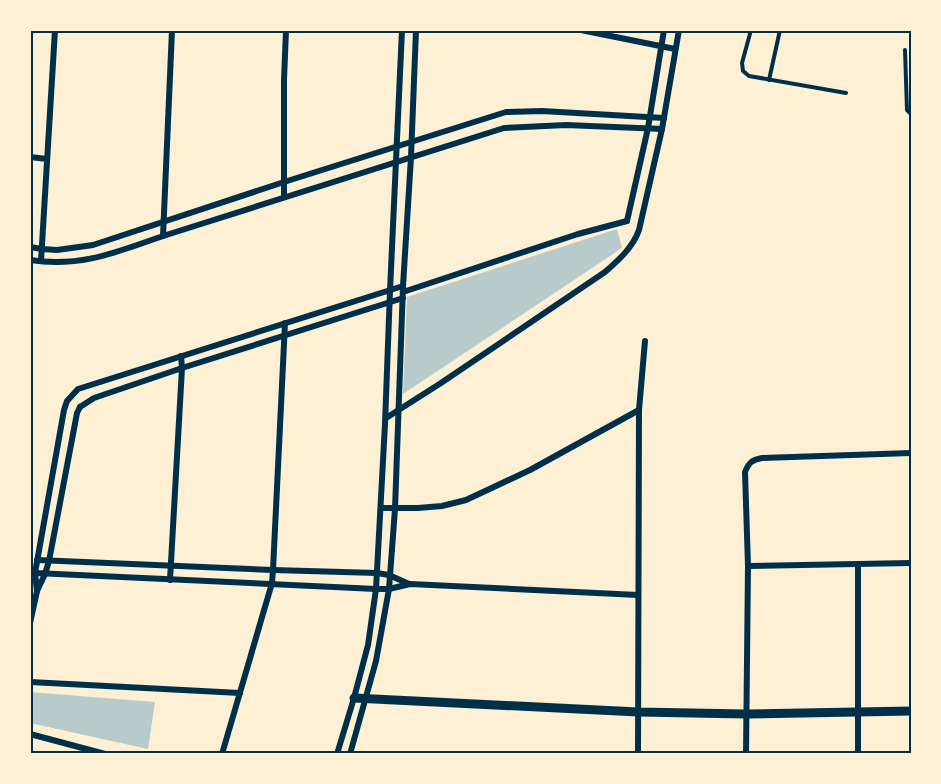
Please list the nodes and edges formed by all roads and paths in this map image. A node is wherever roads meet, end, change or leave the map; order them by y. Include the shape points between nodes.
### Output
1 (55, 30) edge
2 (172, 30) edge
3 (286, 30) edge
4 (402, 30) edge
5 (416, 30) edge
6 (581, 30) edge
7 (664, 30) edge
8 (679, 30) edge
9 (751, 30) edge
10 (780, 30) edge
11 (661, 46) junction
12 (675, 49) junction
13 (905, 50) dead end
14 (769, 80) junction
15 (846, 93) dead end
16 (911, 114) edge
17 (650, 117) junction
18 (664, 118) junction
19 (648, 128) junction
20 (662, 129) junction
21 (411, 141) junction
22 (397, 146) junction
23 (30, 157) edge
24 (411, 157) junction
25 (47, 159) junction
26 (396, 161) junction
27 (284, 182) junction
28 (284, 197) junction
29 (163, 221) junction
30 (627, 221) junction
31 (639, 230) junction
32 (163, 236) junction
33 (30, 247) edge
34 (42, 249) junction
35 (30, 260) edge
36 (41, 261) junction
37 (390, 291) junction
38 (403, 292) junction
39 (390, 302) junction
40 (285, 323) junction
41 (285, 336) junction
42 (645, 341) dead end
43 (181, 356) junction
44 (182, 368) junction
45 (72, 394) junction
46 (80, 407) junction
47 (639, 410) junction
48 (398, 411) junction
49 (386, 418) junction
50 (911, 453) edge
51 (381, 508) junction
52 (395, 509) junction
53 (37, 560) junction
54 (49, 561) junction
55 (911, 563) edge
56 (858, 564) junction
57 (170, 566) junction
58 (748, 566) junction
59 (273, 570) junction
60 (35, 573) junction
61 (377, 573) junction
62 (45, 574) junction
63 (389, 575) junction
64 (170, 580) junction
65 (272, 583) junction
66 (410, 584) junction
67 (376, 589) junction
68 (388, 589) junction
69 (37, 591) junction
70 (638, 595) junction
71 (30, 623) edge
72 (30, 682) edge
73 (240, 693) junction
74 (354, 698) junction
75 (366, 699) junction
76 (911, 711) edge
77 (638, 712) junction
78 (858, 712) junction
79 (746, 714) junction
80 (30, 734) edge
81 (105, 754) edge
82 (222, 754) edge
83 (337, 754) edge
84 (350, 754) edge
85 (638, 754) edge
86 (746, 754) edge
87 (858, 754) edge

1 - 25 street
2 - 29 street
3 - 27 street
4 - 22 street
5 - 21 street
6 - 11 street
7 - 11 street
8 - 12 street
9 - 14 lane via 742,71
10 - 14 lane
11 - 12 street
11 - 17 street
12 - 18 street
13 - 16 lane via 907,110
14 - 15 lane
17 - 18 street
17 - 19 street
17 - 21 street via 506,112
18 - 20 street
19 - 20 street
19 - 24 street via 515,126
19 - 30 street
20 - 31 street
21 - 22 street
21 - 24 street
22 - 26 street
22 - 27 street
23 - 25 street
24 - 26 street
24 - 38 street
25 - 34 street
26 - 28 street
26 - 37 street
27 - 28 street
27 - 29 street
28 - 32 street
29 - 32 street
29 - 34 street via 93,245
30 - 31 street
30 - 38 street
31 - 48 street via 630,247 606,272
32 - 36 street via 85,260
33 - 34 street
34 - 36 street
35 - 36 street
37 - 38 street
37 - 39 street
37 - 40 street
38 - 39 street
38 - 48 street
39 - 41 street
39 - 49 street
40 - 41 street
40 - 43 street
41 - 44 street
41 - 59 street
42 - 47 street
43 - 44 street
43 - 45 street
44 - 46 street via 94,398
44 - 57 street
45 - 46 street
45 - 53 street via 64,410
46 - 54 street
47 - 52 street via 466,500
47 - 70 street
48 - 49 street
48 - 52 street
49 - 51 street
50 - 58 street via 751,461 745,472
51 - 52 street
51 - 61 street
52 - 63 street
53 - 54 street
53 - 60 street
54 - 57 street
54 - 62 street
55 - 56 street
56 - 58 street
56 - 78 street
57 - 59 street
57 - 64 street
58 - 79 street
59 - 61 street
59 - 65 street
60 - 62 street
60 - 69 street
61 - 63 street
61 - 67 street
62 - 64 street
62 - 69 street
63 - 66 street
63 - 68 street
64 - 65 street
65 - 67 street
65 - 73 street
66 - 68 street
66 - 70 street
67 - 68 street
67 - 74 street via 368,645
68 - 75 street
69 - 71 street
70 - 77 street
72 - 73 street
73 - 82 street
74 - 75 street
74 - 83 street
75 - 77 street
75 - 84 street
76 - 78 street
77 - 79 street
77 - 85 street
78 - 79 street
78 - 87 street
79 - 86 street
80 - 81 street

